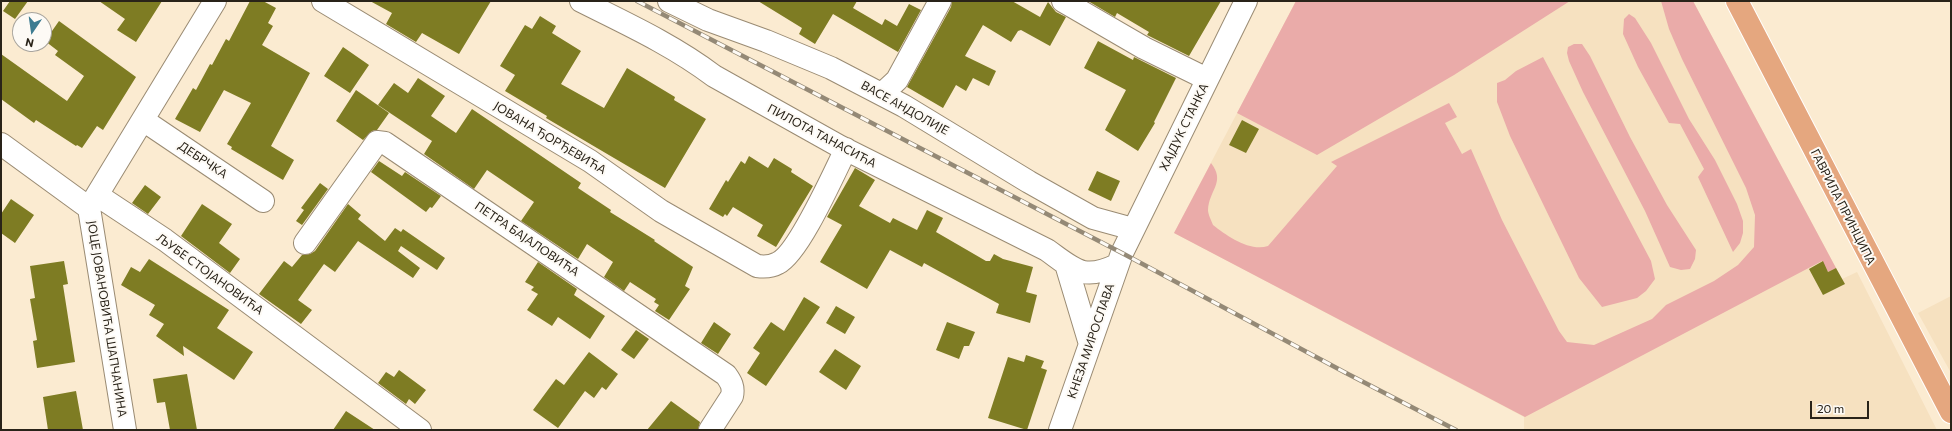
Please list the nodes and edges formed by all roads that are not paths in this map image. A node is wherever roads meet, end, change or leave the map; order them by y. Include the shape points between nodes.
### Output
1 (215, 1) edge
2 (322, 1) edge
3 (581, 1) edge
4 (669, 1) edge
5 (940, 1) edge
6 (1063, 1) edge
7 (1246, 1) edge
8 (1737, 1) edge
9 (1207, 79) junction
10 (882, 94) junction
11 (143, 120) junction
12 (1, 144) edge
13 (846, 149) junction
14 (93, 201) junction
15 (263, 201) dead end
16 (1134, 229) junction
17 (304, 243) dead end
18 (1120, 259) junction
19 (1066, 264) junction
20 (1090, 344) junction
21 (1951, 412) edge
22 (125, 430) edge
23 (420, 430) edge
24 (710, 430) edge
25 (1060, 430) edge

1 - 11 street
2 - 13 street, ЈОВАНА ЂОРЂЕВИЋА via 590,160 661,211 757,266 766,267 788,256 811,219
3 - 13 street, ПИЛОТА ТАНАСИЋА via 667,45 747,95
4 - 10 street, ВАСЕ АНДОЛИЈЕ via 708,20 831,68
5 - 10 street via 897,80
6 - 9 street via 1144,48
7 - 9 street, ХАЈДУК СТАНКА
8 - 21 main road, ГАВРИЛА ПРИНЦИПА
9 - 16 street, ХАЈДУК СТАНКА
10 - 16 street, ВАСЕ АНДОЛИЈЕ via 1093,218
11 - 14 street
11 - 15 street, ДЕБРЧКА
12 - 14 street, ЉУБЕ СТОЈАНОВИЋА
13 - 19 street, ПИЛОТА ТАНАСИЋА via 1030,241
14 - 22 street, ЈОЦЕ ЈОВАНОВИЋА ШАПЧАНИНА
14 - 23 street, ЉУБЕ СТОЈАНОВИЋА via 164,240
16 - 18 street, ХАЈДУК СТАНКА
17 - 24 street, ПЕТРА БАЈАЛОВИЋА via 378,142 385,143 726,375 734,390
18 - 19 street, ПИЛОТА ТАНАСИЋА via 1102,272 1090,274 1074,270
18 - 20 street, КНЕЗА МИРОСЛАВА
19 - 20 street
20 - 25 street, КНЕЗА МИРОСЛАВА

